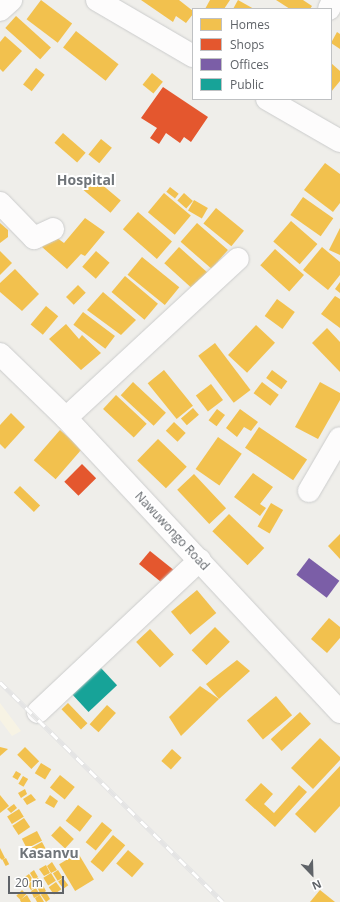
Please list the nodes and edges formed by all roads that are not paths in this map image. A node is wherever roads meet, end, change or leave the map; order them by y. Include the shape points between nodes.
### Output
1 (11, 0) edge
2 (110, 4) edge
3 (0, 10) edge
4 (192, 55) edge
5 (271, 100) edge
6 (340, 141) edge
7 (0, 203) edge
8 (53, 229) dead end
9 (238, 259) dead end
10 (0, 354) edge
11 (66, 418) junction
12 (340, 438) edge
13 (309, 491) dead end
14 (200, 560) junction
15 (338, 708) edge
16 (38, 712) dead end

1 - 3 street
2 - 4 street
5 - 6 street
7 - 8 street via 34,238
9 - 11 street
10 - 11 street, Nawuwongo Road
11 - 14 street, Nawuwongo Road
12 - 13 street
14 - 15 street, Nawuwongo Road
14 - 16 street

